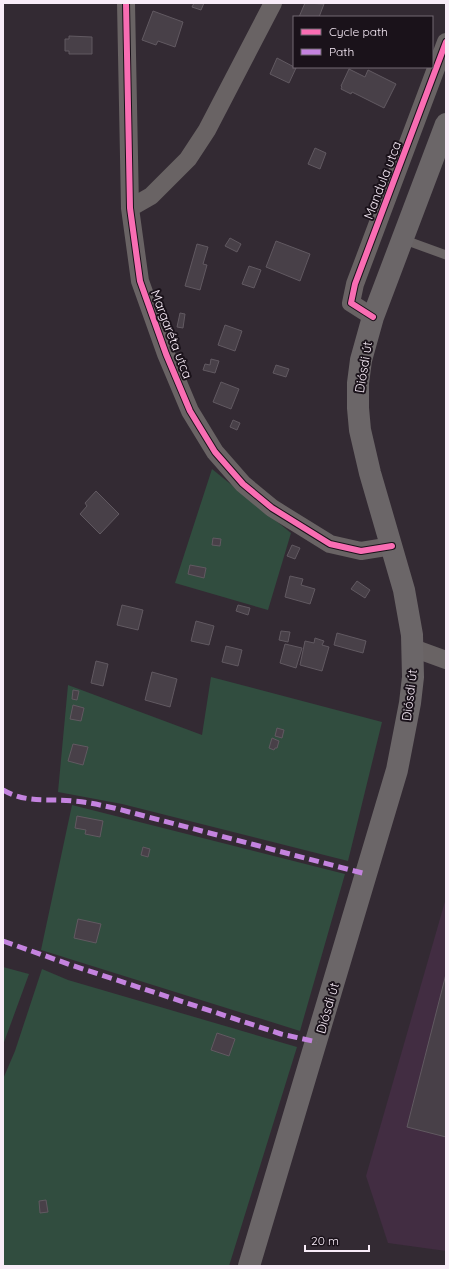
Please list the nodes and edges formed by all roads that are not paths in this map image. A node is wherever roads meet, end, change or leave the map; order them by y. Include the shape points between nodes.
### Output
1 (126, 3) edge
2 (274, 3) edge
3 (446, 42) edge
4 (446, 124) edge
5 (130, 208) junction
6 (402, 239) junction
7 (446, 255) edge
8 (373, 317) junction
9 (392, 546) junction
10 (413, 648) junction
11 (446, 660) edge
12 (249, 1266) edge

1 - 5 street, Margaréta utca
2 - 5 street via 207,130 188,159 152,196
3 - 8 street, Mandula utca via 355,284 351,303
4 - 6 main road, Diósdi út
5 - 9 street, Margaréta utca via 140,281 190,411 215,452 243,484 272,508 330,544 361,551
6 - 7 lane
6 - 8 main road, Diósdi út
8 - 9 main road, Diósdi út via 358,383 358,408 360,430 370,473
9 - 10 main road, Diósdi út via 404,590
10 - 11 street
10 - 12 main road, Diósdi út via 410,703 397,770

